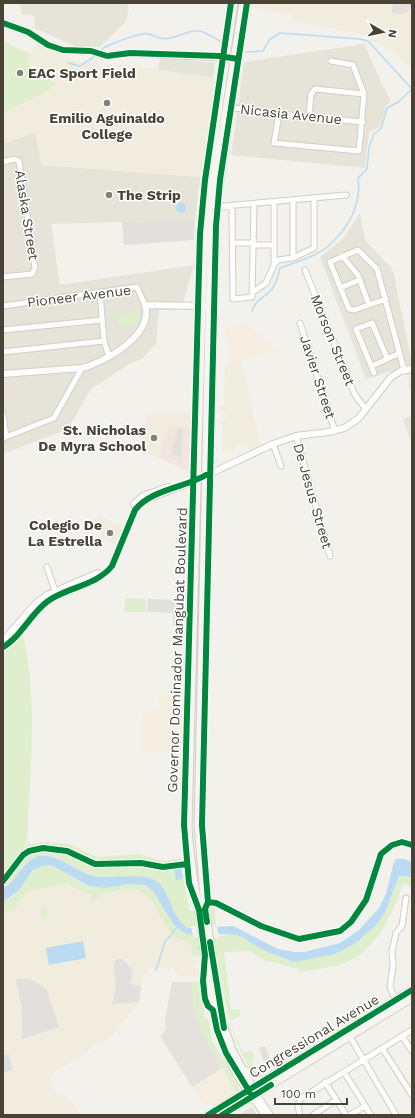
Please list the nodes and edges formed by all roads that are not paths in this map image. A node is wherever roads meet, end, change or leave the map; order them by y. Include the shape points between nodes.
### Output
1 (231, 3) edge
2 (234, 3) edge
3 (242, 3) edge
4 (247, 3) edge
5 (3, 23) edge
6 (231, 58) junction
7 (331, 61) dead end
8 (364, 94) junction
9 (226, 107) junction
10 (280, 114) junction
11 (309, 116) junction
12 (363, 122) junction
13 (3, 162) edge
14 (212, 180) junction
15 (346, 195) dead end
16 (314, 198) junction
17 (293, 200) junction
18 (274, 202) junction
19 (254, 204) junction
20 (232, 206) junction
21 (215, 207) junction
22 (206, 218) junction
23 (233, 243) junction
24 (254, 244) junction
25 (274, 245) junction
26 (342, 256) junction
27 (293, 258) junction
28 (274, 265) junction
29 (304, 270) dead end
30 (3, 276) edge
31 (360, 280) junction
32 (340, 288) junction
33 (253, 292) junction
34 (100, 293) junction
35 (386, 299) junction
36 (369, 304) junction
37 (3, 306) edge
38 (145, 307) junction
39 (202, 307) junction
40 (102, 320) junction
41 (300, 323) dead end
42 (3, 330) edge
43 (104, 341) junction
44 (3, 352) edge
45 (400, 353) junction
46 (109, 356) junction
47 (387, 358) junction
48 (372, 366) junction
49 (82, 368) junction
50 (412, 369) edge
51 (404, 370) junction
52 (374, 373) dead end
53 (3, 374) edge
54 (365, 408) junction
55 (3, 418) edge
56 (335, 430) junction
57 (296, 436) junction
58 (4, 438) edge
59 (274, 444) junction
60 (281, 466) dead end
61 (207, 474) junction
62 (196, 479) junction
63 (330, 556) dead end
64 (47, 567) dead end
65 (195, 579) junction
66 (203, 579) junction
67 (56, 594) junction
68 (3, 641) edge
69 (3, 647) edge
70 (406, 898) dead end
71 (202, 910) junction
72 (209, 954) junction
73 (412, 990) edge
74 (412, 998) edge
75 (396, 1000) junction
76 (412, 1030) edge
77 (347, 1034) junction
78 (402, 1036) junction
79 (382, 1048) junction
80 (412, 1051) edge
81 (362, 1060) junction
82 (242, 1068) junction
83 (344, 1072) junction
84 (263, 1082) junction
85 (325, 1082) junction
86 (252, 1092) junction
87 (412, 1095) edge
88 (336, 1100) junction
89 (365, 1106) junction
90 (208, 1115) edge
91 (222, 1115) edge
92 (265, 1115) edge
93 (270, 1115) edge
94 (300, 1115) edge
95 (313, 1115) edge
96 (346, 1115) edge
97 (350, 1115) edge
98 (371, 1115) edge
99 (396, 1115) edge

1 - 6 street, Governor Dominador Mangubat Boulevard
2 - 6 main road, Governor Dominador Mangubat Boulevard
3 - 6 main road, Governor Dominador Mangubat Boulevard
4 - 6 street, Governor Dominador Mangubat Boulevard
5 - 6 street via 28,32 55,48 98,54
6 - 9 main road, Governor Dominador Mangubat Boulevard
6 - 22 street, Governor Dominador Mangubat Boulevard
7 - 8 street via 353,65
8 - 11 street via 314,89 311,94
8 - 12 street
9 - 10 street, Nicasia Avenue
9 - 14 main road, Governor Dominador Mangubat Boulevard
9 - 21 street, Governor Dominador Mangubat Boulevard
10 - 11 street, Nicasia Avenue
10 - 12 street via 274,143 310,147 359,151
11 - 12 street, Nicasia Avenue
13 - 30 street, Alaska Street via 14,158 19,161 35,268 32,274
14 - 21 main road, Governor Dominador Mangubat Boulevard
14 - 22 main road, Governor Dominador Mangubat Boulevard
15 - 16 street
16 - 17 street
16 - 27 street via 314,248
17 - 18 street
17 - 27 street
18 - 19 street
18 - 25 street
19 - 20 street
19 - 24 street
20 - 21 street
20 - 23 street
21 - 22 main road, Governor Dominador Mangubat Boulevard
21 - 61 street, Governor Dominador Mangubat Boulevard
22 - 39 main road, Governor Dominador Mangubat Boulevard
22 - 39 street, Governor Dominador Mangubat Boulevard
23 - 24 street
23 - 33 street via 233,299 252,297
24 - 25 street
24 - 33 street
25 - 28 street
26 - 31 street
26 - 32 street via 330,262
26 - 35 street via 359,250 376,269
27 - 28 street via 278,260
28 - 33 street via 266,283
29 - 54 street, Morson Street via 355,395
31 - 32 street
31 - 36 street
32 - 36 street via 349,309 354,310
34 - 37 street, Pioneer Avenue
34 - 38 street, Pioneer Avenue via 137,287
34 - 40 street
35 - 36 street
35 - 45 street
38 - 39 street
38 - 46 street via 145,318 139,332
39 - 61 main road, Governor Dominador Mangubat Boulevard
39 - 62 main road, Governor Dominador Mangubat Boulevard
40 - 42 street
40 - 43 street
41 - 56 street, Javier Street
43 - 44 street
43 - 46 street
45 - 47 street
45 - 51 street
46 - 49 street via 101,362
47 - 48 street
47 - 48 street via 372,323 356,329
48 - 52 street
49 - 53 street
49 - 58 street via 54,418
50 - 51 street
51 - 54 street via 391,377
54 - 56 street via 358,419
55 - 58 street
56 - 57 street
57 - 59 street
57 - 63 street, De Jesus Street
59 - 60 street
59 - 61 street
61 - 62 street
61 - 66 main road, Governor Dominador Mangubat Boulevard
61 - 71 street, Governor Dominador Mangubat Boulevard via 202,825 208,902
62 - 65 main road, Governor Dominador Mangubat Boulevard
62 - 67 street via 140,504 108,571
62 - 71 street, Governor Dominador Mangubat Boulevard via 184,825 190,883
64 - 67 street
65 - 66 main road
65 - 71 main road, Governor Dominador Mangubat Boulevard via 188,825 190,856
66 - 71 main road, Governor Dominador Mangubat Boulevard via 198,825
67 - 68 street via 36,603
67 - 69 street via 39,608
70 - 75 street via 402,926 396,933 392,951 390,987
71 - 72 main road, Governor Dominador Mangubat Boulevard
72 - 82 main road, Governor Dominador Mangubat Boulevard via 224,1029
72 - 86 main road, Governor Dominador Mangubat Boulevard via 218,1030 228,1057
73 - 75 main road, Congressional Avenue
74 - 77 main road, Congressional Avenue
75 - 77 main road, Congressional Avenue
76 - 78 street
77 - 81 street
77 - 84 main road, Congressional Avenue
77 - 86 main road, Congressional Avenue
78 - 79 street
78 - 80 street
79 - 81 street
79 - 87 street
81 - 83 street
81 - 99 street
82 - 84 main road
82 - 86 main road, Governor Dominador Mangubat Boulevard
83 - 85 street
83 - 89 street
84 - 86 main road, Congressional Avenue
85 - 88 street
85 - 94 street via 300,1098
86 - 90 main road, Congressional Avenue
86 - 91 main road, Congressional Avenue
86 - 92 street
86 - 93 street
88 - 95 street
88 - 96 street
89 - 97 street
89 - 98 street

